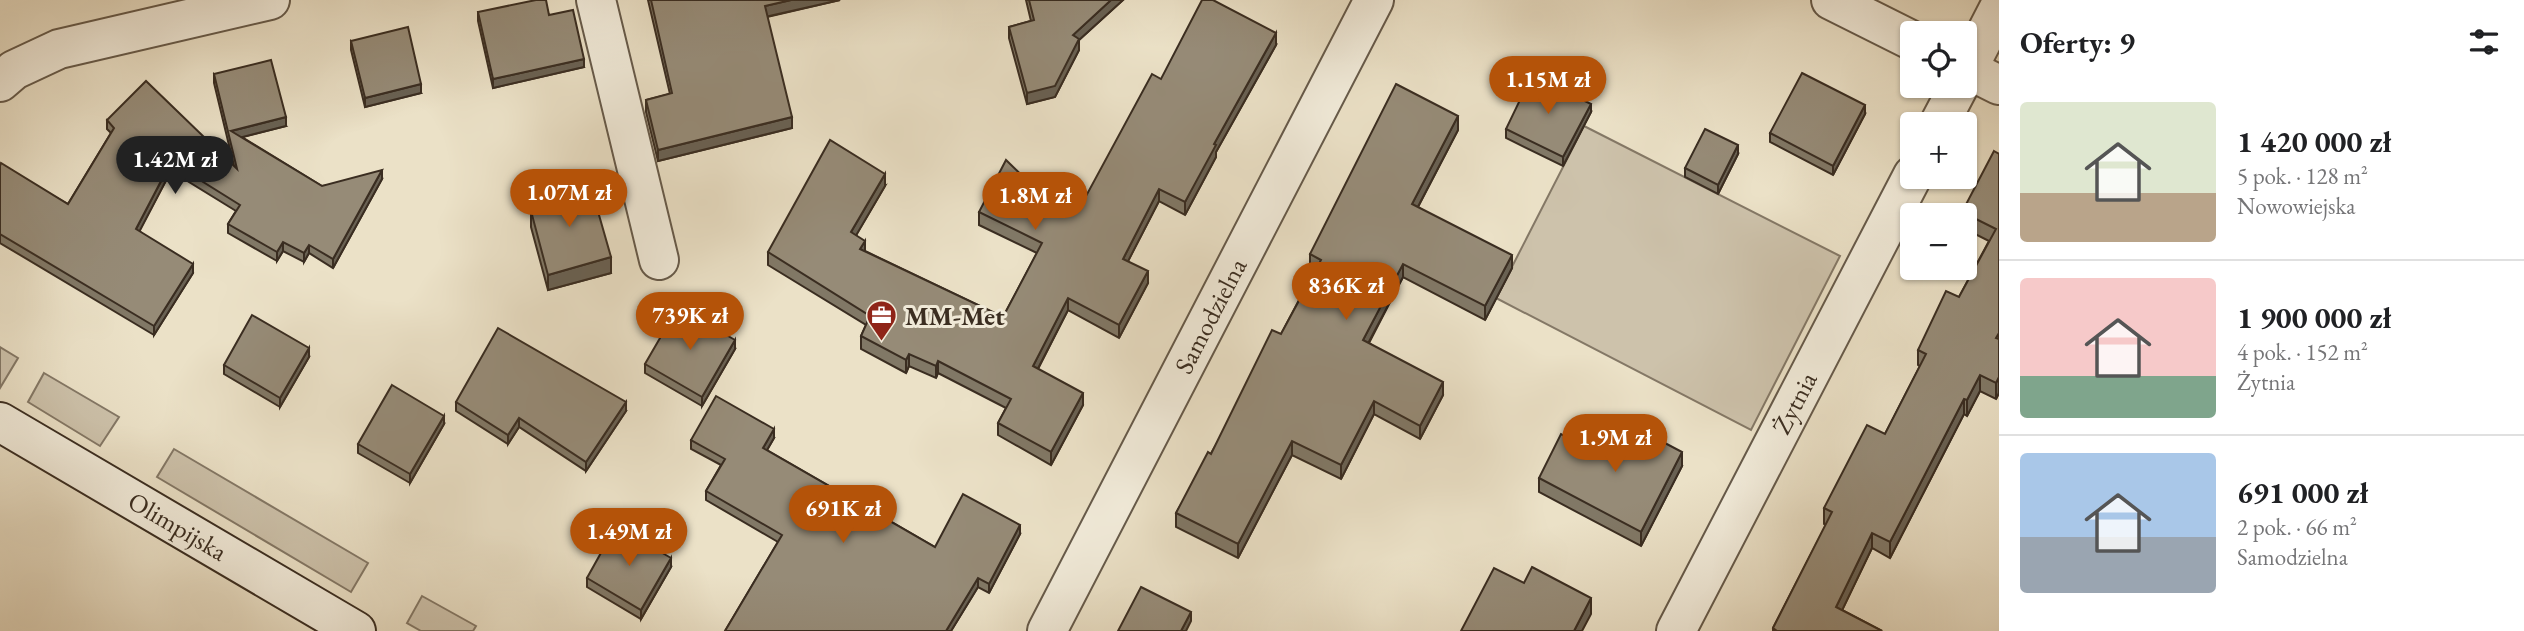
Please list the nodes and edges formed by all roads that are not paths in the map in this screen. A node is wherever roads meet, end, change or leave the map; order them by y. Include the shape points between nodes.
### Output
1 (270, 0) edge
2 (596, 0) edge
3 (1374, 0) edge
4 (1831, 0) edge
5 (1999, 8) edge
6 (1900, 34) edge
7 (1977, 61) edge
8 (0, 82) edge
9 (1906, 189) edge
10 (659, 260) dead end
11 (0, 422) edge
12 (356, 631) edge
13 (1047, 631) edge
14 (1676, 631) edge

1 - 8 street via 59,49 14,70
2 - 10 street
3 - 13 street, Samodzielna
4 - 6 street
5 - 7 street
9 - 14 street, Żytnia
11 - 12 street, Olimpijska

